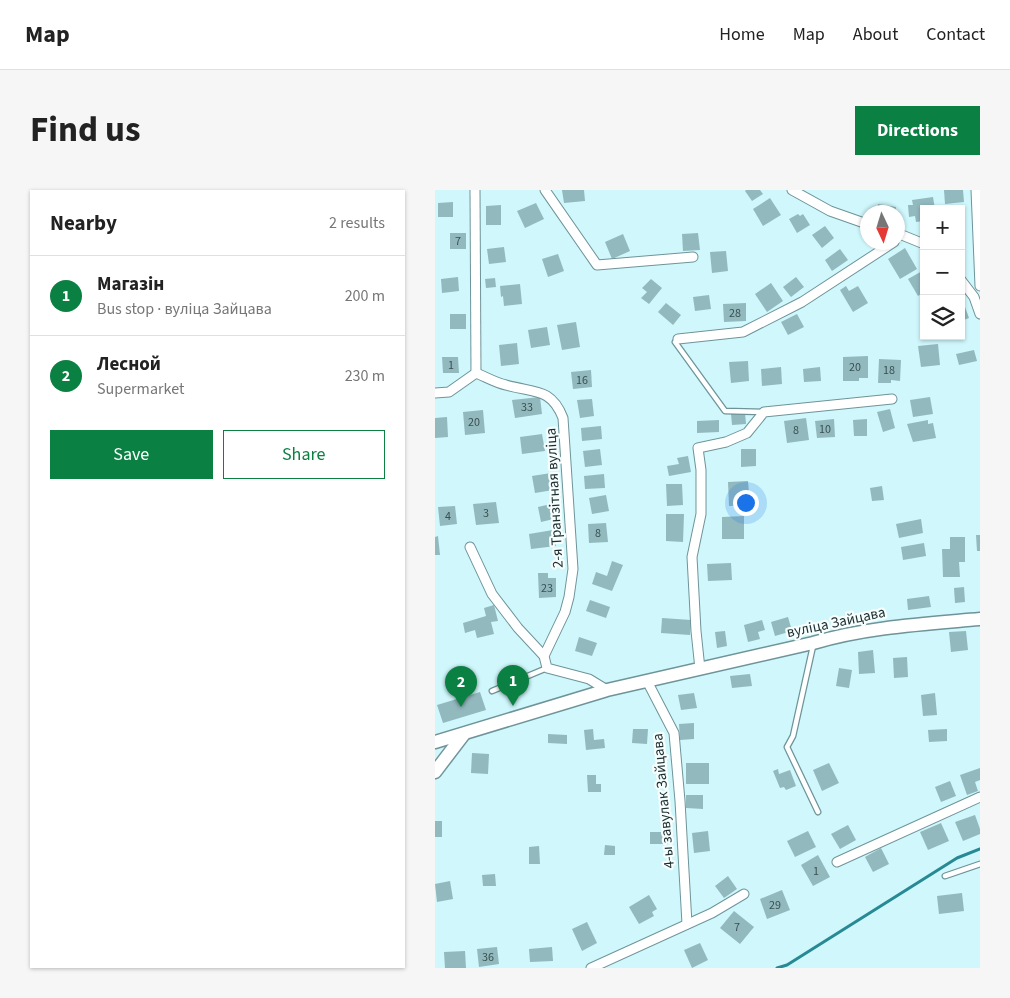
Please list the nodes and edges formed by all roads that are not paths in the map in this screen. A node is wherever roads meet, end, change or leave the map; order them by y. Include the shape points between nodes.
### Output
1 (475, 190) edge
2 (545, 190) edge
3 (792, 190) edge
4 (976, 190) edge
5 (860, 222) edge
6 (905, 238) edge
7 (920, 243) edge
8 (882, 250) edge
9 (693, 257) dead end
10 (965, 285) edge
11 (980, 286) edge
12 (980, 314) edge
13 (678, 339) joint
14 (476, 373) junction
15 (435, 393) edge
16 (892, 400) dead end
17 (764, 412) junction
18 (470, 547) dead end
19 (980, 618) edge
20 (813, 643) junction
21 (544, 656) junction
22 (547, 668) junction
23 (700, 668) junction
24 (647, 681) junction
25 (607, 690) junction
26 (492, 691) dead end
27 (464, 734) junction
28 (435, 742) edge
29 (435, 772) edge
30 (980, 797) edge
31 (819, 812) dead end
32 (837, 862) dead end
33 (980, 864) edge
34 (945, 876) dead end
35 (744, 894) dead end
36 (687, 924) junction
37 (591, 968) edge

1 - 14 street
2 - 9 street via 597,265
3 - 5 street via 830,211
4 - 11 street
6 - 7 street
8 - 13 street via 802,302 743,332
10 - 12 street via 974,297
13 - 17 lane via 675,342 725,411
14 - 15 street via 449,392
14 - 21 street, 2-я Транзітная вуліца via 503,385 544,394 553,399 563,418 573,569 565,612
16 - 17 street
17 - 23 street via 747,433 698,448 701,514 692,557
18 - 21 street via 491,594
19 - 20 street, вуліца Зайцава via 905,625
20 - 23 street, вуліца Зайцава
20 - 31 lane via 793,736 787,747
21 - 22 street
22 - 25 street via 589,679
22 - 26 lane
23 - 24 street, вуліца Зайцава
24 - 25 street, вуліца Зайцава
24 - 36 street, 4-ы завулак Зайцава via 674,733
25 - 27 street, вуліца Зайцава
27 - 28 street, вуліца Зайцава
27 - 29 street
30 - 32 street
33 - 34 lane
35 - 36 street
36 - 37 street

